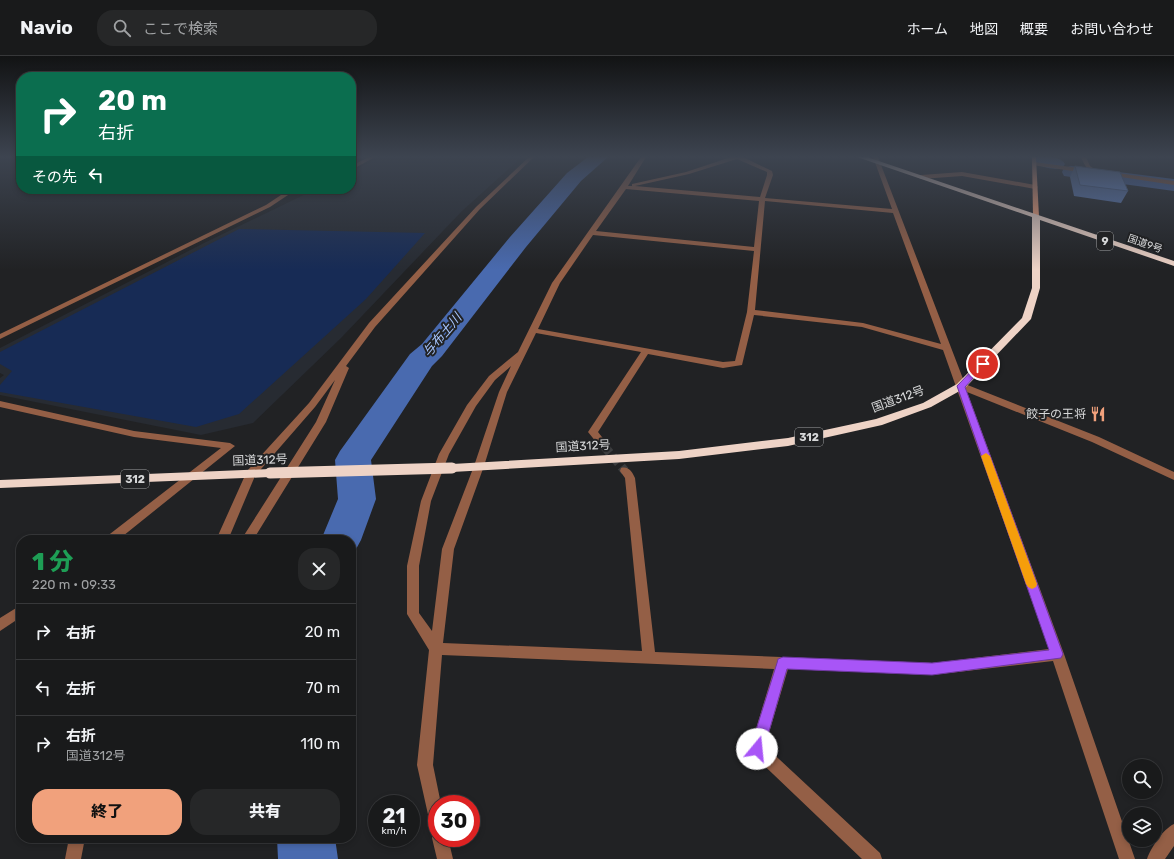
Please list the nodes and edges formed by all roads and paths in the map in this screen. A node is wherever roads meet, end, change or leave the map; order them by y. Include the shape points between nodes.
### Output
1 (286, 194) edge
2 (492, 194) edge
3 (619, 194) edge
4 (710, 194) edge
5 (764, 194) edge
6 (889, 194) edge
7 (971, 194) edge
8 (1035, 194) edge
9 (762, 199) junction
10 (895, 211) junction
11 (1036, 217) junction
12 (592, 233) junction
13 (757, 249) junction
14 (1174, 264) edge
15 (751, 312) junction
16 (533, 330) junction
17 (0, 337) edge
18 (945, 348) junction
19 (646, 351) junction
20 (351, 353) junction
21 (523, 353) junction
22 (961, 386) junction
23 (0, 404) edge
24 (604, 446) tunnel mouth
25 (479, 466) junction
26 (625, 471) tunnel mouth
27 (251, 474) junction
28 (1174, 476) edge
29 (191, 477) junction
30 (0, 484) edge
31 (116, 535) edge
32 (224, 535) edge
33 (250, 535) edge
34 (16, 614) edge
35 (0, 625) edge
36 (436, 649) junction
37 (1057, 654) junction
38 (649, 657) junction
39 (783, 663) junction
40 (431, 795) edge
41 (1174, 832) edge
42 (76, 843) edge
43 (442, 847) edge
44 (73, 859) edge
45 (445, 859) edge
46 (874, 859) edge
47 (1128, 859) edge
48 (1155, 859) edge

1 - 17 street via 268,206
2 - 20 street via 372,325
3 - 12 street
4 - 9 street
5 - 9 street
6 - 10 street
7 - 11 highway, 国道9号 / 9
8 - 11 main road
9 - 10 street
9 - 13 street
10 - 18 street
11 - 14 highway, 国道9号 / 9
11 - 22 highway, 国道312号 / 312 via 1036,288 1026,319
12 - 13 street
12 - 16 street via 556,283
13 - 15 street
15 - 18 street via 863,325
15 - 19 street via 739,363 723,365
16 - 19 street
16 - 21 street
18 - 22 street
19 - 24 street via 592,432
20 - 27 street via 312,405
20 - 33 street via 321,422
21 - 25 street via 503,392
21 - 36 street via 492,378 472,405 444,454 426,501 413,566 412,614
22 - 25 highway, 国道312号 / 312 via 927,405 878,422 788,442 679,455
22 - 28 street via 1125,452
22 - 37 street
23 - 29 street via 134,434 230,446
25 - 27 highway, 国道312号 / 312, bridge
25 - 36 street via 448,549
26 - 38 street via 630,478
27 - 29 highway, 国道312号 / 312
27 - 32 street
29 - 30 highway, 国道312号 / 312
29 - 31 street
34 - 35 street
36 - 38 street
36 - 40 street via 425,765
37 - 39 street via 932,669
37 - 47 street
38 - 39 street
39 - 46 street via 757,749
41 - 48 street
42 - 44 street
43 - 45 street

